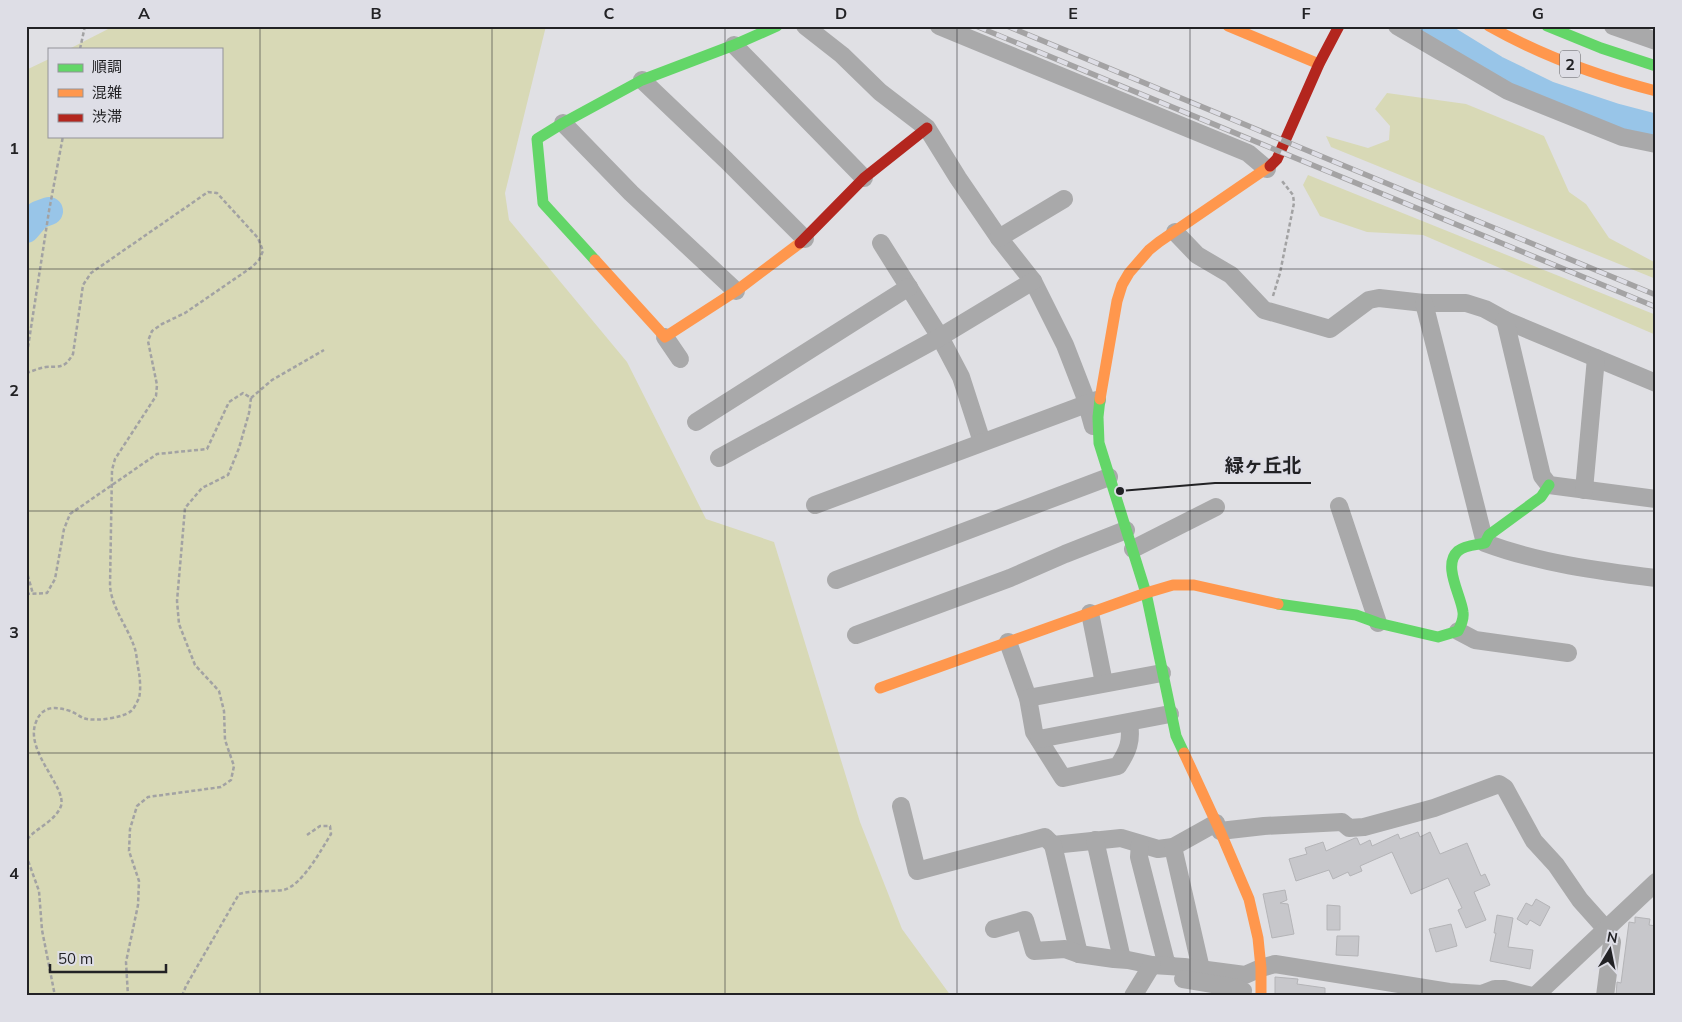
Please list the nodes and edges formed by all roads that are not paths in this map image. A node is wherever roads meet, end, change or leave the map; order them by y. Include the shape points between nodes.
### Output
1 (777, 26) edge
2 (806, 26) edge
3 (939, 26) edge
4 (1228, 26) edge
5 (1339, 26) edge
6 (1397, 26) edge
7 (1489, 26) edge
8 (1547, 26) edge
9 (1612, 26) edge
10 (1656, 41) edge
11 (734, 45) junction
12 (1319, 64) junction
13 (1656, 66) edge
14 (642, 80) junction
15 (1656, 91) edge
16 (563, 123) junction
17 (927, 128) junction
18 (1656, 144) edge
19 (1267, 169) junction
20 (864, 178) junction
21 (1064, 199) dead end
22 (1175, 232) junction
23 (999, 238) junction
24 (805, 240) junction
25 (881, 243) dead end
26 (1033, 281) junction
27 (908, 287) junction
28 (736, 291) junction
29 (1424, 303) junction
30 (1505, 320) junction
31 (665, 337) junction
32 (940, 337) junction
33 (1596, 358) junction
34 (680, 359) dead end
35 (1656, 382) edge
36 (1093, 402) junction
37 (696, 422) dead end
38 (982, 442) junction
39 (1099, 443) joint
40 (719, 458) dead end
41 (1109, 477) junction
42 (1549, 485) junction
43 (1584, 490) junction
44 (1656, 499) edge
45 (815, 505) dead end
46 (1339, 506) dead end
47 (1216, 507) dead end
48 (1126, 530) junction
49 (1484, 543) junction
50 (1134, 549) junction
51 (1656, 578) edge
52 (836, 580) dead end
53 (1146, 593) junction
54 (1090, 613) junction
55 (1378, 623) junction
56 (1458, 631) junction
57 (856, 635) dead end
58 (1008, 642) junction
59 (1568, 653) dead end
60 (1162, 673) junction
61 (1104, 683) junction
62 (880, 688) dead end
63 (1028, 698) junction
64 (1170, 714) junction
65 (1129, 723) junction
66 (1039, 739) junction
67 (901, 806) dead end
68 (1218, 827) junction
69 (1095, 840) junction
70 (1140, 844) junction
71 (1053, 845) junction
72 (1173, 847) junction
73 (1656, 882) edge
74 (1605, 928) junction
75 (994, 929) dead end
76 (1079, 954) junction
77 (1122, 959) junction
78 (1152, 966) junction
79 (1261, 968) junction
80 (1184, 976) edge
81 (1398, 990) edge
82 (1133, 996) edge
83 (1242, 996) edge
84 (1261, 996) edge
85 (1533, 996) edge
86 (1605, 996) edge

1 - 11 main road
2 - 17 street via 880,92
3 - 19 street via 1248,153
4 - 12 main road
5 - 12 main road
6 - 18 street via 1508,91 1622,137
7 - 15 main road, 2 via 1574,66
8 - 13 main road, 2 via 1626,58
9 - 10 street
11 - 14 main road
11 - 20 street
12 - 19 main road via 1277,159
14 - 16 main road
14 - 24 street
16 - 28 street via 631,193
16 - 31 main road via 537,139 543,203
17 - 20 main road
17 - 23 street
19 - 22 main road
20 - 24 main road
21 - 23 street
22 - 29 street via 1197,255 1231,275 1264,310 1330,329 1369,300 1379,298
22 - 36 main road via 1143,256 1124,280
23 - 26 street
24 - 28 main road
25 - 27 street
26 - 32 street
26 - 36 street
27 - 32 street
27 - 37 street
28 - 31 main road
29 - 30 street via 1466,303
29 - 49 street
30 - 33 street
30 - 42 street via 1542,476
31 - 34 street
32 - 38 street via 961,377
32 - 40 street
33 - 35 street
33 - 43 street
36 - 38 street
36 - 39 street
38 - 45 street
39 - 41 main road
41 - 48 main road
41 - 52 street
42 - 43 street
42 - 49 main road via 1541,497 1489,535
43 - 44 street
46 - 55 street
47 - 50 street
48 - 50 main road
48 - 57 street via 1010,578
49 - 51 street via 1513,553 1594,570
49 - 56 main road via 1458,550 1454,557 1452,574 1464,614
50 - 53 main road
53 - 54 main road
53 - 55 main road via 1174,585 1194,585 1288,606 1356,615
53 - 60 main road
54 - 58 main road
54 - 61 street
55 - 56 main road via 1438,637
56 - 59 street via 1475,640
58 - 62 main road
58 - 63 street
60 - 61 street
60 - 64 main road
61 - 63 street
63 - 66 street via 1034,732
64 - 65 street
64 - 68 main road via 1179,743
65 - 66 street
65 - 66 street via 1128,751 1118,766 1063,778
67 - 71 street via 918,871 1045,837
68 - 72 street
68 - 74 street via 1342,822 1349,828 1364,827 1434,808 1499,784 1505,788 1534,841
68 - 79 main road via 1249,899
69 - 70 street via 1121,838
69 - 71 street
69 - 77 street
70 - 72 street via 1158,849
70 - 80 street via 1139,857 1166,962
71 - 76 street
72 - 80 street
73 - 74 street
74 - 85 street
74 - 86 street via 1612,942
75 - 76 street via 1025,920 1034,951 1065,949
76 - 77 street
77 - 78 street
78 - 80 street
78 - 82 street
79 - 80 street via 1245,975
79 - 81 street via 1288,965
79 - 84 main road
80 - 83 street via 1236,988 1243,991
81 - 85 street via 1482,994 1495,989

